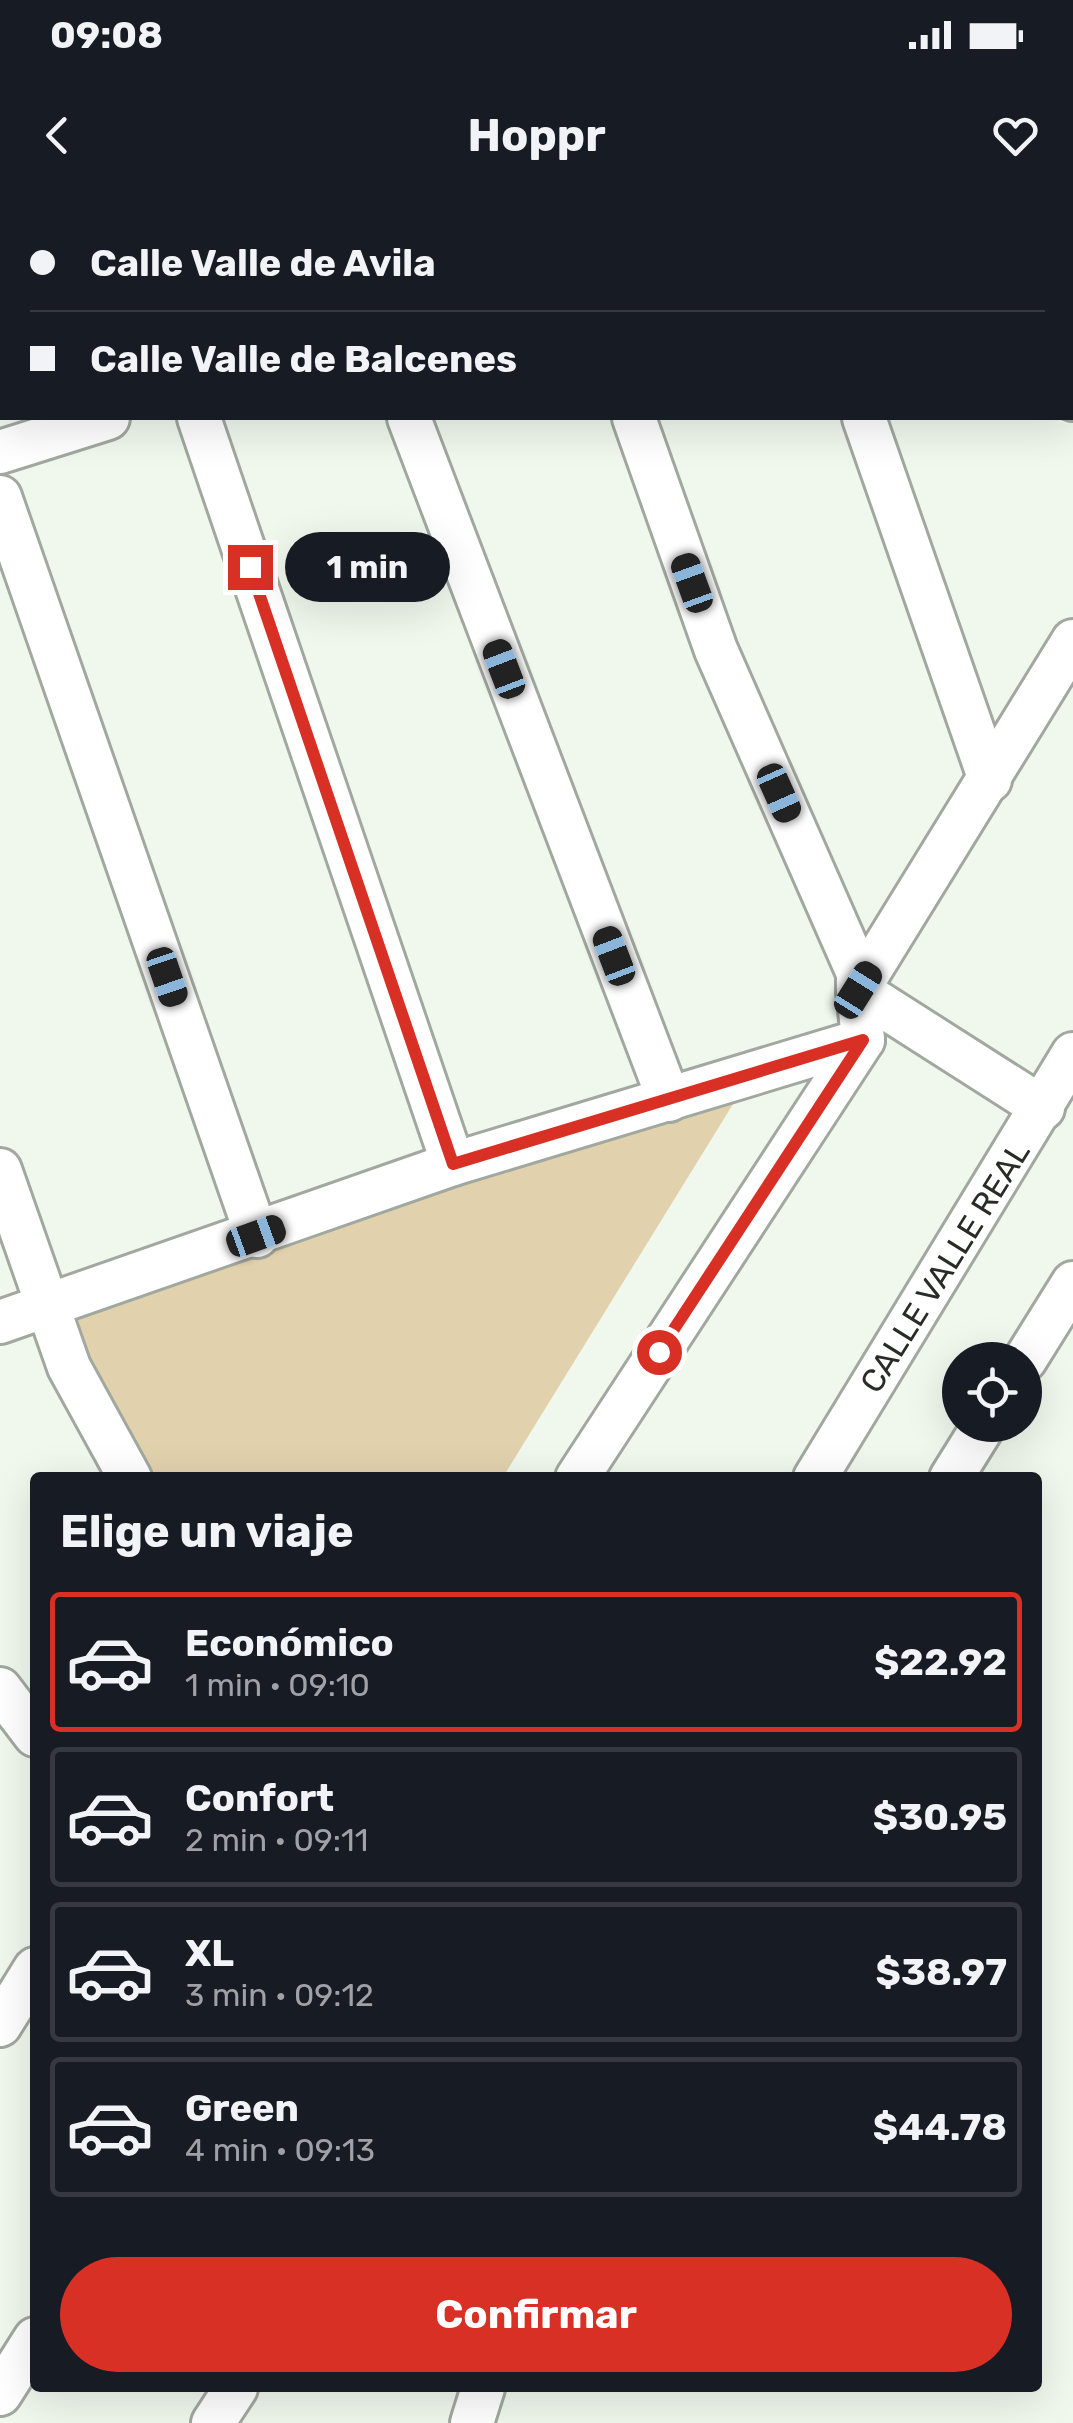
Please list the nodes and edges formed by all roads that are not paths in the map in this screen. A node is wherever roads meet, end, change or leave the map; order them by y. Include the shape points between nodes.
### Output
1 (102, 420) edge
2 (200, 420) edge
3 (410, 420) edge
4 (635, 420) edge
5 (865, 420) edge
6 (0, 452) edge
7 (0, 497) edge
8 (1073, 641) edge
9 (990, 780) junction
10 (858, 982) junction
11 (863, 1040) junction
12 (1073, 1054) edge
13 (668, 1100) junction
14 (1043, 1108) junction
15 (453, 1164) junction
16 (0, 1170) edge
17 (256, 1236) junction
18 (1073, 1282) edge
19 (50, 1308) junction
20 (0, 1322) edge
21 (1036, 1342) edge
22 (974, 1442) edge
23 (127, 1472) edge
24 (581, 1472) edge
25 (819, 1472) edge
26 (956, 1472) edge
27 (0, 1689) edge
28 (30, 1728) edge
29 (30, 1977) edge
30 (0, 2025) edge
31 (30, 2347) edge
32 (233, 2392) edge
33 (482, 2392) edge
34 (0, 2394) edge
35 (212, 2423) edge
36 (472, 2423) edge

1 - 6 street
2 - 15 street
3 - 13 street
4 - 10 street via 716,650
5 - 9 street
7 - 17 street
8 - 9 street
9 - 10 street
10 - 11 street
10 - 14 street
11 - 13 street
11 - 24 street
12 - 14 street, CALLE VALLE REAL
13 - 15 street
14 - 25 street, CALLE VALLE REAL
15 - 17 street
16 - 19 street
17 - 19 street
18 - 21 street
19 - 20 street
19 - 23 street via 69,1367
22 - 26 street
27 - 28 street
29 - 30 street
31 - 34 street
32 - 35 street
33 - 36 street

